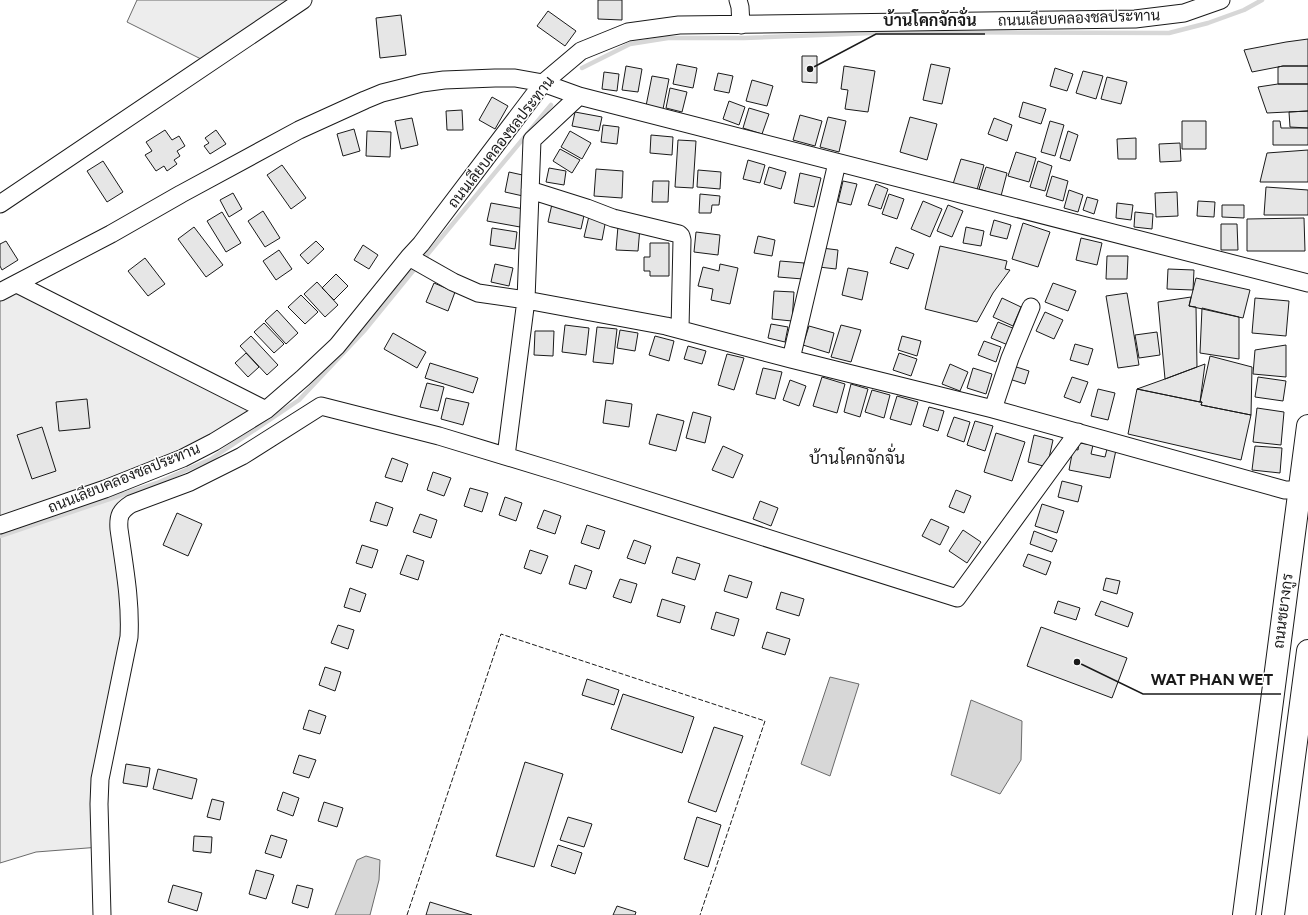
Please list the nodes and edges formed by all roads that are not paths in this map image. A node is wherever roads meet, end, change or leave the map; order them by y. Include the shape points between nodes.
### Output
1 (303, 0) edge
2 (738, 0) edge
3 (1221, 0) edge
4 (741, 25) junction
5 (543, 83) junction
6 (578, 96) junction
7 (837, 163) junction
8 (530, 190) junction
9 (0, 204) edge
10 (411, 258) junction
11 (1308, 283) edge
12 (17, 284) junction
13 (0, 292) edge
14 (526, 300) junction
15 (1031, 307) dead end
16 (680, 329) junction
17 (791, 359) junction
18 (993, 409) junction
19 (266, 410) junction
20 (1308, 426) edge
21 (1078, 432) junction
22 (506, 456) junction
23 (1300, 490) junction
24 (0, 525) edge
25 (1308, 651) edge
26 (102, 915) edge
27 (1244, 915) edge
28 (1273, 915) edge

1 - 9 street
2 - 4 street
3 - 4 street, ถนนเลียบคลองชลประทาน via 1184,13 1135,19
4 - 5 street, ถนนเลียบคลองชลประทาน via 679,25 628,32 581,51
5 - 6 street
5 - 10 street, ถนนเลียบคลองชลประทาน
5 - 12 street via 515,78 444,80 399,88 365,100 299,130
6 - 7 street
6 - 8 street via 532,140
7 - 11 street
7 - 17 street
8 - 14 street
8 - 16 street via 613,218 679,234 682,240
10 - 14 street via 478,293
10 - 19 street, ถนนเลียบคลองชลประทาน via 337,346
12 - 13 street
12 - 19 street
14 - 16 street
14 - 22 street
15 - 18 street
16 - 17 street
17 - 18 street
18 - 21 street
19 - 24 street, ถนนเลียบคลองชลประทาน via 183,458 105,489
20 - 23 highway, ถนนชยางกูร
21 - 22 street via 957,598
21 - 23 street via 1285,490
22 - 26 street via 320,406 242,456 190,482 124,509 120,514 119,529 130,620 129,637 100,779
23 - 27 highway, ถนนชยางกูร
25 - 28 highway, ถนนชยางกูร

